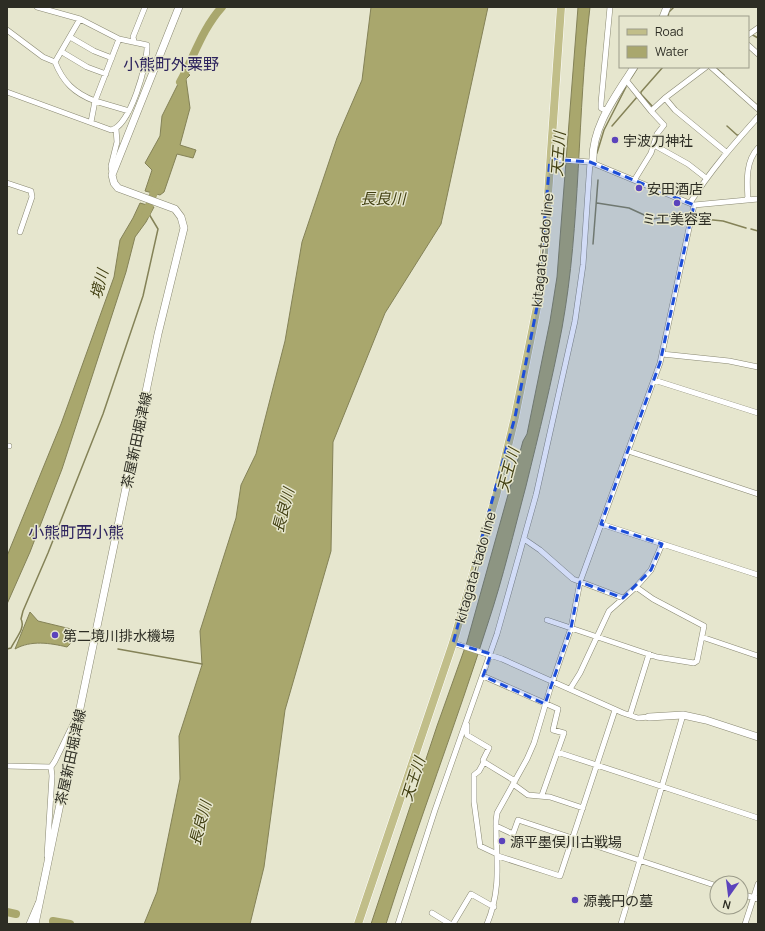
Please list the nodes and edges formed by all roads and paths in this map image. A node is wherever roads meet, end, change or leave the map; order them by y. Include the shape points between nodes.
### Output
1 (37, 7) edge
2 (145, 7) edge
3 (179, 7) edge
4 (561, 7) edge
5 (610, 7) edge
6 (80, 19) junction
7 (758, 28) edge
8 (7, 30) edge
9 (749, 34) edge
10 (70, 38) junction
11 (119, 38) junction
12 (134, 41) junction
13 (749, 46) edge
14 (62, 52) junction
15 (758, 54) edge
16 (112, 58) junction
17 (55, 62) junction
18 (633, 68) edge
19 (705, 68) edge
20 (713, 68) edge
21 (106, 74) junction
22 (626, 80) junction
23 (7, 92) edge
24 (665, 98) junction
25 (95, 101) junction
26 (758, 109) edge
27 (129, 111) junction
28 (607, 111) junction
29 (651, 111) junction
30 (758, 118) edge
31 (91, 122) junction
32 (116, 129) junction
33 (654, 145) junction
34 (758, 148) edge
35 (726, 152) junction
36 (554, 160) junction
37 (590, 162) junction
38 (112, 176) junction
39 (706, 178) junction
40 (635, 179) junction
41 (7, 183) edge
42 (758, 199) edge
43 (748, 200) junction
44 (692, 204) junction
45 (20, 232) dead end
46 (662, 354) junction
47 (758, 367) edge
48 (654, 380) junction
49 (758, 413) edge
50 (628, 451) junction
51 (758, 494) edge
52 (601, 524) junction
53 (524, 539) junction
54 (662, 544) junction
55 (758, 575) edge
56 (580, 582) junction
57 (636, 587) junction
58 (623, 598) junction
59 (547, 620) dead end
60 (571, 628) junction
61 (596, 636) junction
62 (702, 637) junction
63 (456, 644) junction
64 (488, 654) junction
65 (649, 654) junction
66 (758, 656) edge
67 (483, 676) junction
68 (553, 682) junction
69 (570, 689) junction
70 (545, 704) junction
71 (615, 710) junction
72 (630, 715) junction
73 (683, 715) junction
74 (649, 717) joint
75 (78, 718) junction
76 (465, 722) junction
77 (758, 737) edge
78 (557, 752) junction
79 (484, 762) junction
80 (598, 765) junction
81 (7, 766) edge
82 (51, 767) junction
83 (514, 783) junction
84 (662, 786) junction
85 (542, 795) junction
86 (582, 808) junction
87 (758, 818) edge
88 (496, 826) junction
89 (572, 838) junction
90 (497, 855) junction
91 (49, 858) junction
92 (640, 860) junction
93 (709, 883) edge
94 (758, 884) edge
95 (756, 898) edge
96 (40, 900) junction
97 (494, 907) junction
98 (432, 913) dead end
99 (29, 924) edge
100 (35, 924) edge
101 (358, 924) edge
102 (398, 924) edge
103 (450, 924) edge
104 (453, 924) edge
105 (487, 924) edge
106 (620, 924) edge
107 (745, 924) edge

1 - 6 street
2 - 12 street via 133,37
3 - 38 main road
4 - 36 main road, kitagata-tado line
5 - 28 street via 601,104 601,108
6 - 10 street
6 - 11 street
7 - 9 street
8 - 17 street via 43,57
10 - 14 street
10 - 16 street
11 - 12 street
11 - 16 street
12 - 27 street via 146,45 147,49 142,76
13 - 15 street
14 - 17 street
14 - 21 street via 87,67
16 - 21 street
17 - 25 street via 71,89
18 - 22 main road
19 - 24 street
20 - 26 street
21 - 25 street
22 - 28 main road
22 - 29 street
23 - 31 street
24 - 29 street
24 - 35 street via 675,110
25 - 27 street
25 - 31 street
27 - 32 street
28 - 37 main road via 596,133
29 - 33 street via 664,125 657,134
30 - 35 street
31 - 32 street via 111,130
32 - 38 street via 117,142 111,166
33 - 39 street via 688,164
33 - 40 street
34 - 43 street via 749,166
35 - 39 street
36 - 37 street
36 - 63 main road, kitagata-tado line via 537,307 518,402 496,496
37 - 40 street
37 - 53 street via 583,265 575,321 550,441
38 - 75 main road, 茶屋新田堀津線 via 118,188 171,207 178,212 183,233 158,334
39 - 44 street
40 - 44 street
41 - 45 street via 31,191 32,197
42 - 43 street
43 - 44 street
44 - 46 street
46 - 47 street via 729,361
46 - 48 street
48 - 49 street
48 - 50 street
50 - 51 street
50 - 52 street
52 - 54 street
52 - 56 street
53 - 56 street
53 - 64 street
54 - 55 street
54 - 57 street via 655,565
56 - 58 street
56 - 60 street
57 - 58 street
57 - 62 street via 653,599 702,624
58 - 61 street via 609,611
59 - 60 street
60 - 61 street
60 - 68 street
61 - 65 street
61 - 69 street
62 - 65 street via 697,661 694,663
62 - 66 street
63 - 64 street
63 - 101 main road, kitagata-tado line
64 - 67 street
64 - 68 street
65 - 72 street
67 - 70 street
67 - 76 street
68 - 69 street
68 - 70 street
69 - 71 street
70 - 78 street via 558,709 553,730 564,733
70 - 83 street via 530,754
71 - 72 street
71 - 80 street
72 - 74 street via 638,718
73 - 74 main road
73 - 77 main road
73 - 84 street
75 - 82 street
75 - 91 main road, 茶屋新田堀津線
76 - 79 street via 467,735 489,748
76 - 102 street
78 - 80 street
78 - 85 street
79 - 83 street
79 - 90 street via 474,775 474,802 480,846
80 - 84 street
80 - 86 street
81 - 82 street
82 - 91 street via 46,854
83 - 85 street via 528,795
83 - 88 street via 497,813
84 - 87 street
84 - 92 street
85 - 86 street
86 - 89 street
88 - 89 street via 513,834 518,820
88 - 90 street
89 - 90 street via 560,876
89 - 92 street
90 - 97 street via 498,885
91 - 96 main road, 茶屋新田堀津線
92 - 93 street
92 - 106 street
94 - 95 street
95 - 107 street
96 - 99 street via 34,908
96 - 100 main road, 茶屋新田堀津線
97 - 104 street via 471,894
97 - 105 street
98 - 103 street

